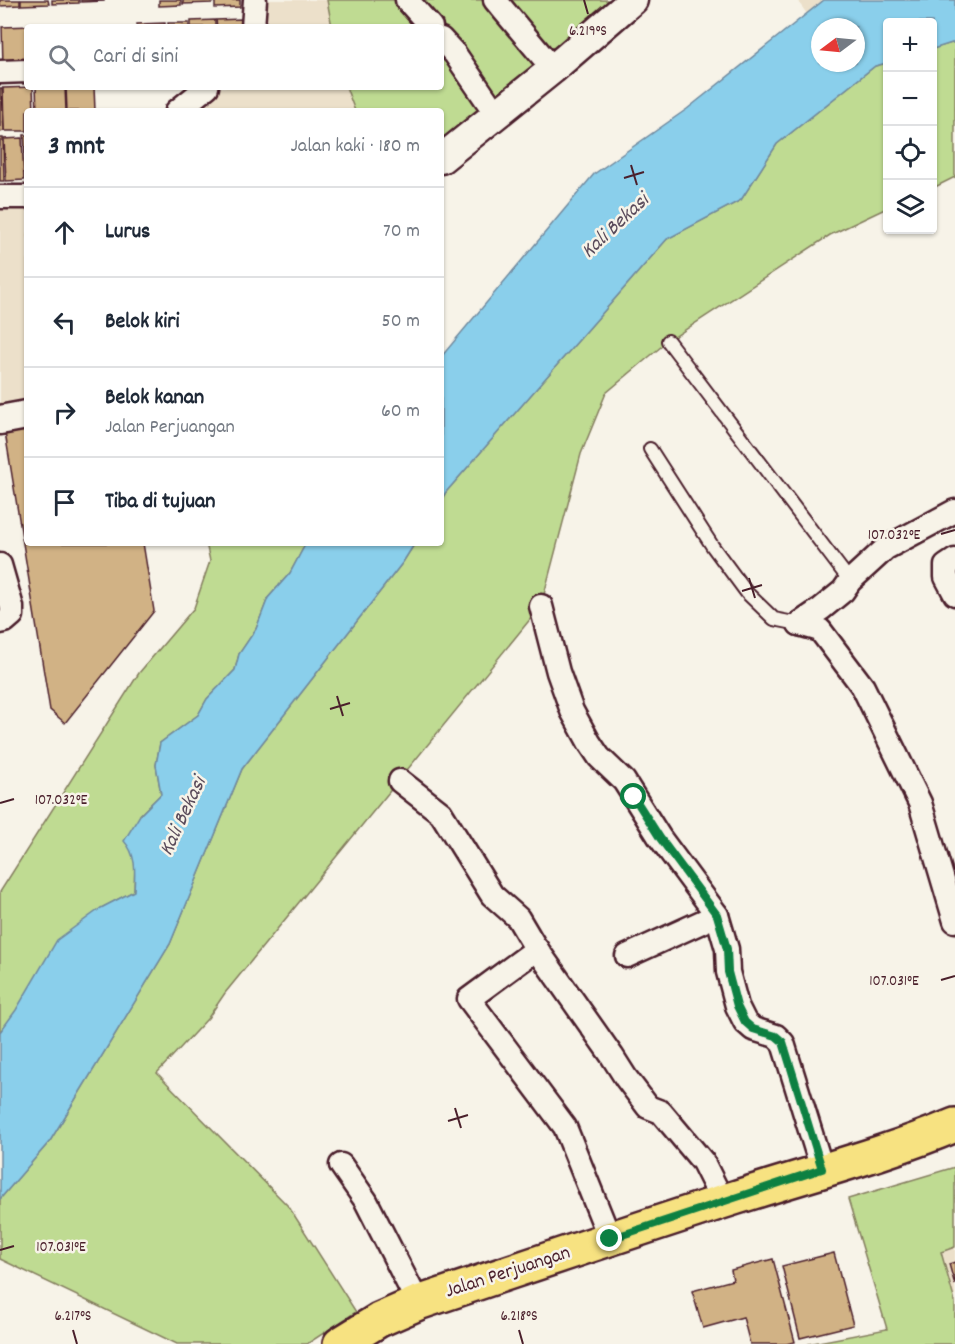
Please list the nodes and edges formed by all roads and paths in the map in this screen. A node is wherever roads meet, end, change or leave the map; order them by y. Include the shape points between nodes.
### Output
1 (255, 0) edge
2 (407, 0) edge
3 (495, 0) edge
4 (624, 3) edge
5 (253, 24) edge
6 (428, 24) edge
7 (444, 42) edge
8 (553, 69) junction
9 (24, 71) edge
10 (0, 72) edge
11 (203, 90) edge
12 (181, 108) edge
13 (496, 114) junction
14 (444, 157) edge
15 (0, 197) edge
16 (24, 197) edge
17 (668, 341) dead end
18 (24, 416) edge
19 (0, 420) edge
20 (650, 449) dead end
21 (955, 511) edge
22 (955, 560) edge
23 (0, 565) edge
24 (850, 581) junction
25 (955, 594) edge
26 (541, 606) dead end
27 (0, 622) edge
28 (799, 624) junction
29 (400, 781) dead end
30 (717, 915) junction
31 (955, 921) edge
32 (537, 949) junction
33 (627, 956) dead end
34 (955, 1125) edge
35 (341, 1165) dead end
36 (822, 1169) junction
37 (720, 1202) junction
38 (610, 1239) junction
39 (418, 1303) junction
40 (340, 1344) edge

1 - 5 street
2 - 6 street
3 - 8 street
4 - 8 street
7 - 13 street
8 - 13 street
9 - 10 street
11 - 12 street
13 - 14 street
15 - 16 street
17 - 24 lane
18 - 19 street
20 - 28 lane via 747,594 774,620
21 - 24 street via 886,548
22 - 25 street via 946,566 946,577
23 - 27 street via 12,607 12,615
24 - 28 street via 829,603
26 - 30 street via 558,672 588,742 624,781 654,830
28 - 31 street via 820,630 863,687 920,803
29 - 32 street via 441,813 492,895 518,918
30 - 33 street
30 - 36 street via 737,1006 753,1029 783,1042
32 - 37 street via 648,1107 661,1112 703,1162
32 - 38 street via 469,999 565,1127
34 - 36 main road, Jalan Perjuangan via 878,1154
35 - 39 street via 366,1201
36 - 37 main road, Jalan Perjuangan
37 - 38 main road, Jalan Perjuangan
38 - 39 main road, Jalan Perjuangan
39 - 40 main road, Jalan Perjuangan via 379,1320

